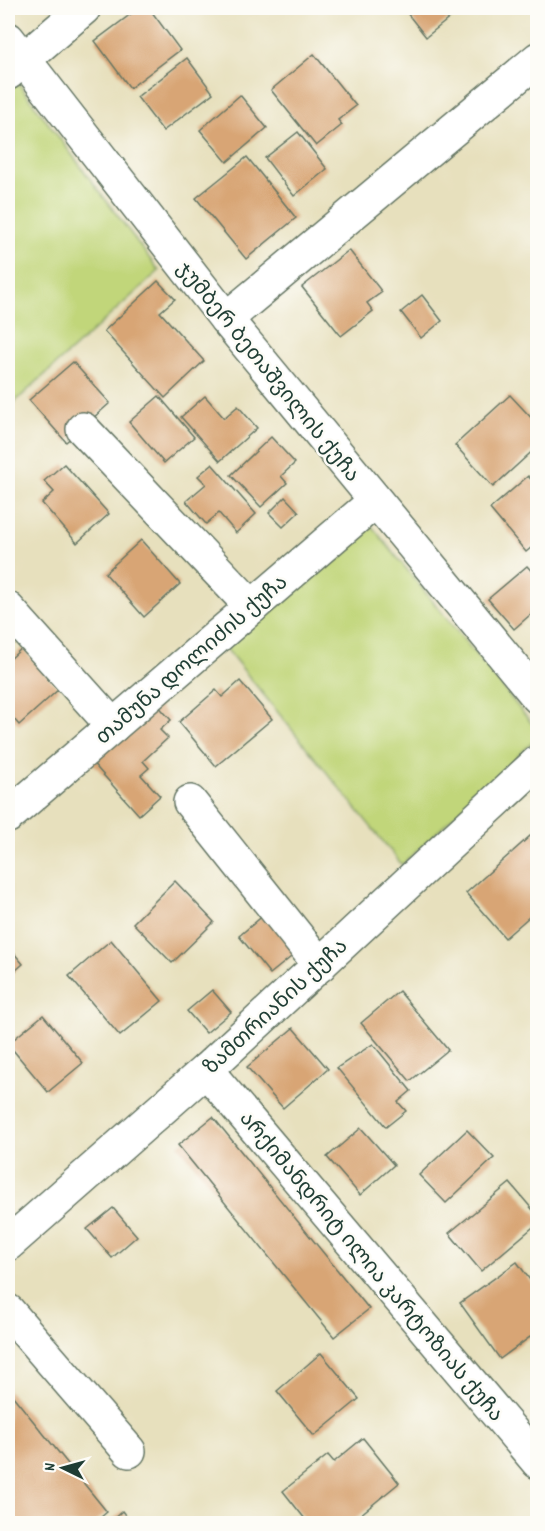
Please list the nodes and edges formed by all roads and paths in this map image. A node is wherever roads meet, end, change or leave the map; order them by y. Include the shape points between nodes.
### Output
1 (84, 8) edge
2 (13, 57) edge
3 (537, 59) edge
4 (226, 319) junction
5 (83, 429) dead end
6 (374, 502) junction
7 (252, 607) junction
8 (8, 609) edge
9 (537, 697) edge
10 (112, 726) junction
11 (537, 762) edge
12 (190, 802) dead end
13 (8, 816) edge
14 (320, 965) junction
15 (206, 1070) junction
16 (8, 1244) edge
17 (8, 1311) edge
18 (129, 1451) dead end
19 (537, 1462) edge

1 - 2 street
2 - 4 street, ჯუმბერ ბეთაშვილის ქუჩა
3 - 4 street
4 - 6 street, ჯუმბერ ბეთაშვილის ქუჩა
5 - 7 street
6 - 7 street, თამუნა დოლიძის ქუჩა
6 - 9 street, ჯუმბერ ბეთაშვილის ქუჩა
7 - 10 street, თამუნა დოლიძის ქუჩა
8 - 10 street
10 - 13 street, თამუნა დოლიძის ქუჩა
11 - 14 street, ზამთრიანის ქუჩა
12 - 14 street
14 - 15 street, ზამთრიანის ქუჩა
15 - 16 street, ზამთრიანის ქუჩა
15 - 19 street, არქიმანდრიტ ილია კარტოზიას ქუჩა
17 - 18 street

